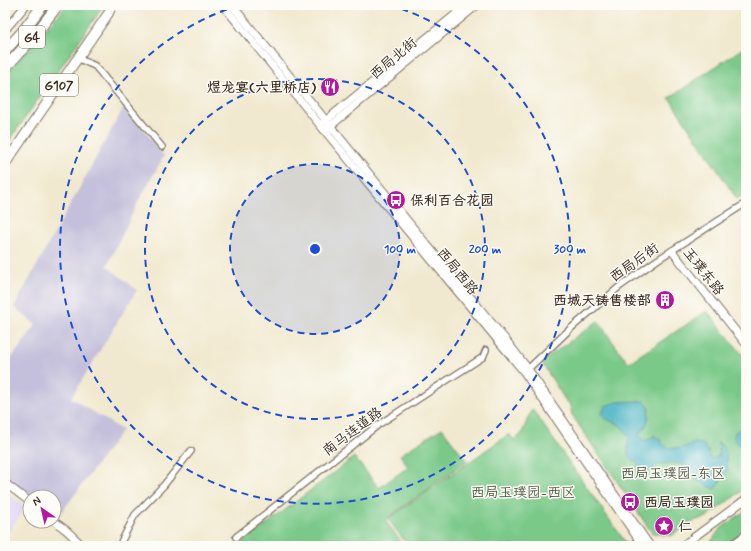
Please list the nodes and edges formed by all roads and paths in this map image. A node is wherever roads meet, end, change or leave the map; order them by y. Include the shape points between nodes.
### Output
1 (26, 5) edge
2 (35, 5) edge
3 (43, 5) edge
4 (58, 5) edge
5 (112, 5) edge
6 (223, 5) edge
7 (232, 5) edge
8 (466, 5) edge
9 (477, 5) edge
10 (5, 30) edge
11 (22, 32) junction
12 (5, 51) edge
13 (77, 58) junction
14 (5, 68) edge
15 (325, 126) junction
16 (162, 147) dead end
17 (5, 164) edge
18 (746, 203) edge
19 (672, 251) junction
20 (746, 344) edge
21 (486, 350) dead end
22 (528, 369) junction
23 (192, 451) dead end
24 (5, 483) edge
25 (22, 496) edge
26 (745, 502) edge
27 (62, 527) edge
28 (746, 534) edge
29 (236, 537) dead end
30 (83, 546) edge
31 (120, 546) edge
32 (642, 546) edge
33 (650, 546) edge
34 (682, 546) edge
35 (729, 546) edge

1 - 10 street
2 - 11 highway
3 - 11 highway, G4
4 - 14 highway, G4
5 - 13 highway, G107
6 - 15 street, 西局西路
7 - 15 street, 西局西路
8 - 15 street, 西局北街
9 - 15 street, 西局北街
11 - 12 highway, G4
13 - 16 street via 95,66
13 - 17 highway, G107
15 - 22 street, 西局西路
15 - 32 street, 西局西路 via 524,372
18 - 19 street, 西局后街
19 - 20 street, 玉璞东路
19 - 22 street, 西局后街 via 620,287
21 - 29 street, 南马连道路 via 483,357 378,424
22 - 33 street, 西局西路
23 - 31 street via 135,515
24 - 25 street
26 - 34 street
27 - 30 street
28 - 35 street

